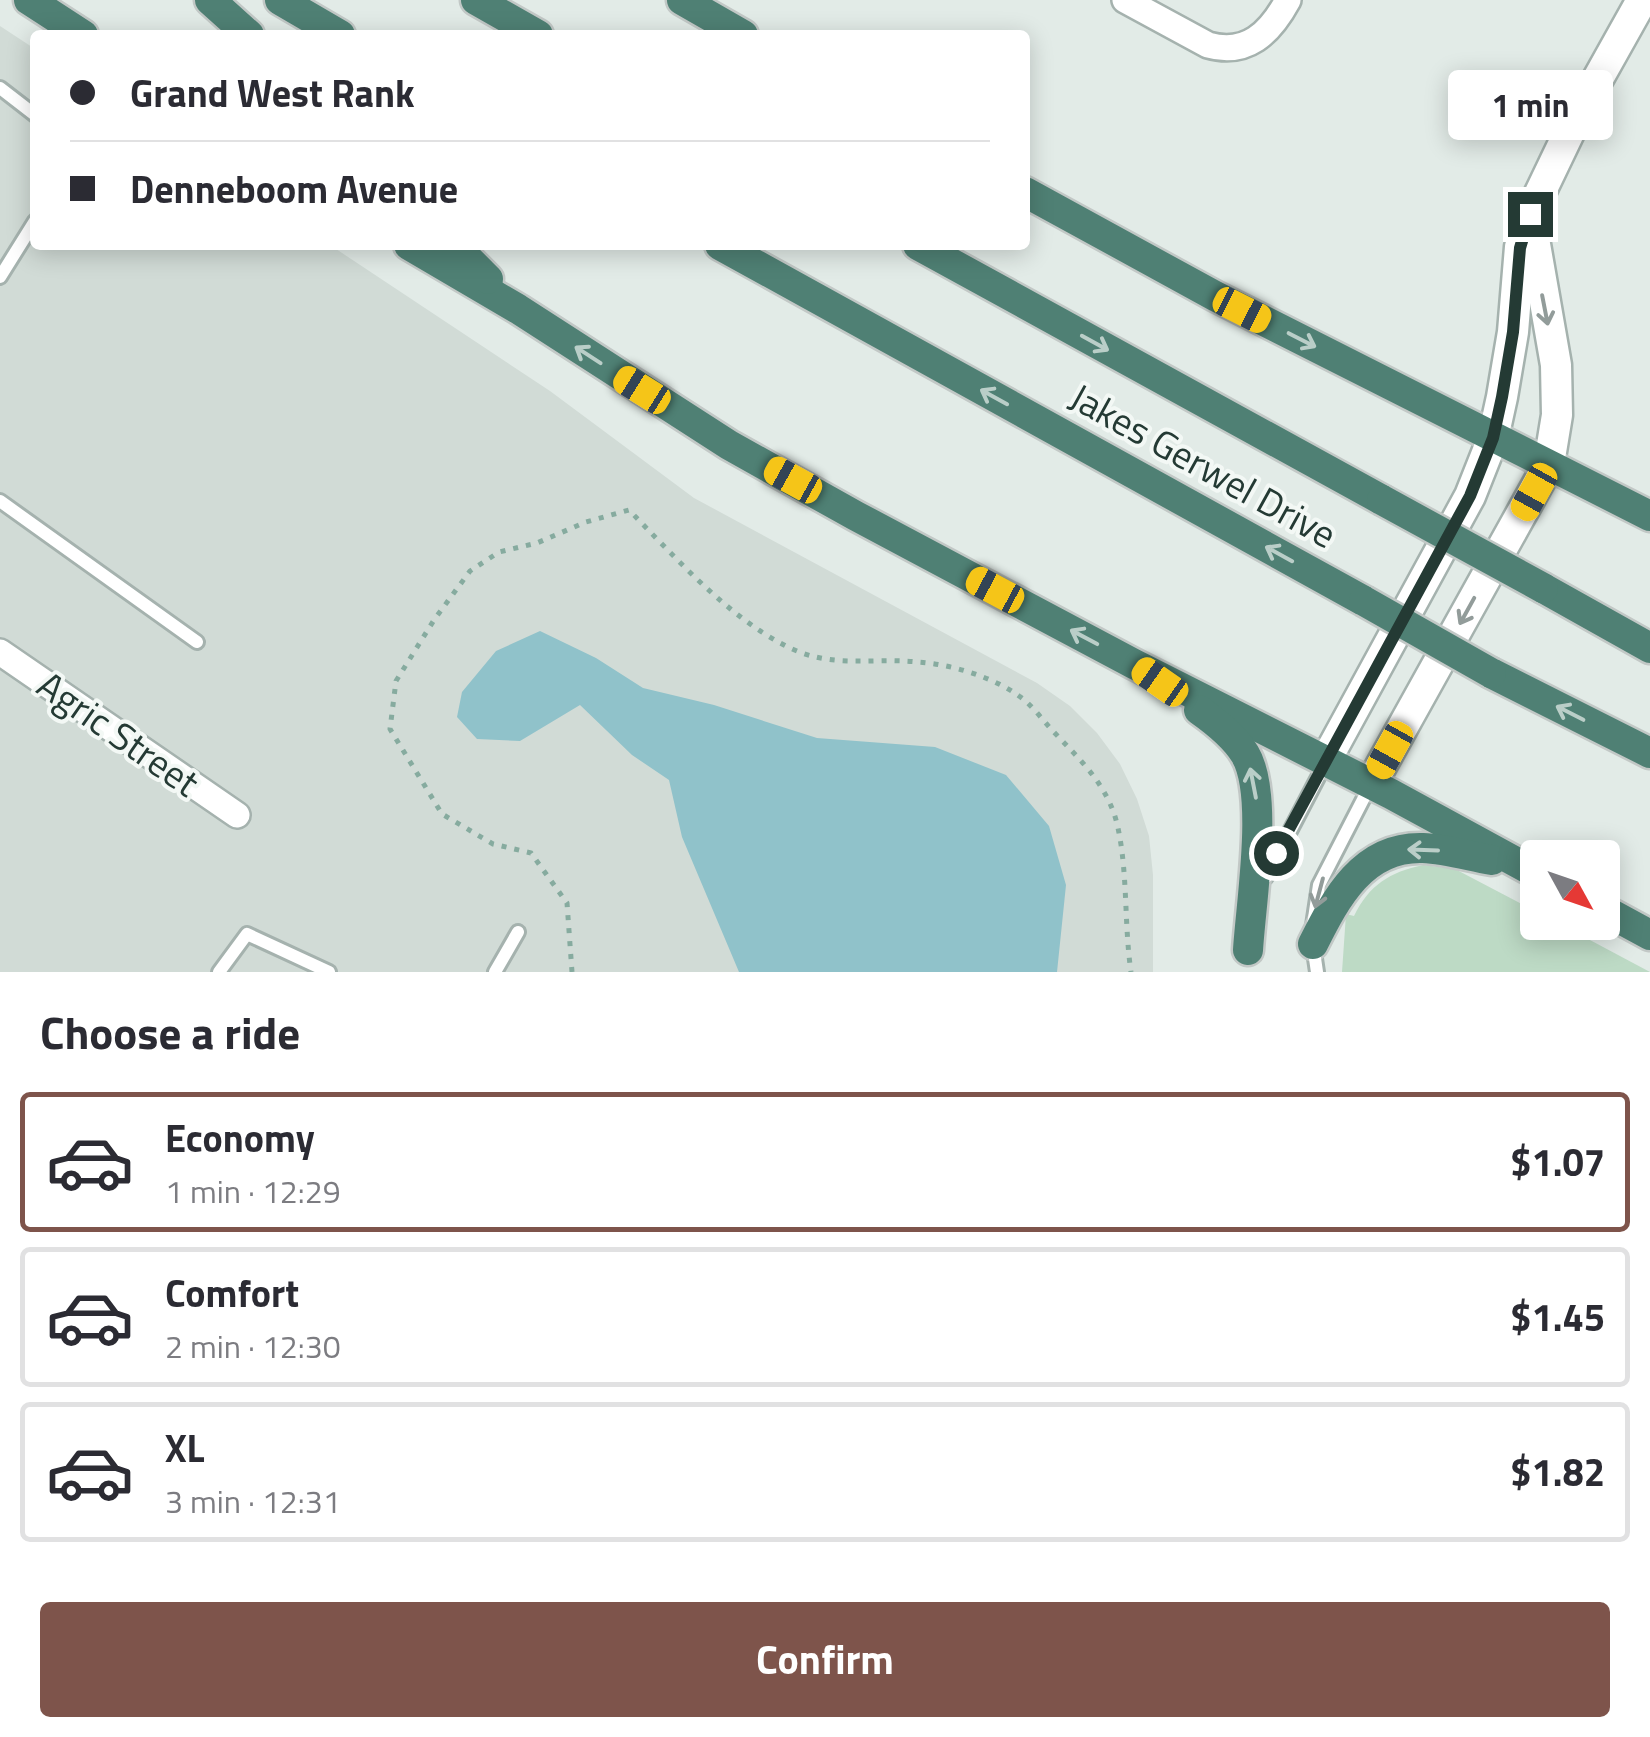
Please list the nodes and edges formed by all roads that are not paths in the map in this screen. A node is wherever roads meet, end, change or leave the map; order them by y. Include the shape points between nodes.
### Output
1 (30, 0) edge
2 (210, 0) edge
3 (280, 0) edge
4 (476, 0) edge
5 (666, 0) edge
6 (682, 0) edge
7 (1125, 0) edge
8 (1288, 0) edge
9 (1642, 0) edge
10 (75, 30) edge
11 (243, 30) edge
12 (331, 30) edge
13 (529, 30) edge
14 (735, 30) edge
15 (0, 88) edge
16 (30, 111) edge
17 (1030, 195) edge
18 (1530, 214) junction
19 (30, 230) edge
20 (418, 250) edge
21 (459, 250) edge
22 (729, 250) edge
23 (927, 250) edge
24 (0, 277) edge
25 (518, 309) junction
26 (1493, 438) junction
27 (1549, 464) junction
28 (0, 502) edge
29 (1650, 516) edge
30 (197, 642) dead end
31 (1650, 648) edge
32 (0, 652) edge
33 (1134, 664) junction
34 (1650, 753) edge
35 (1326, 760) junction
36 (1371, 784) junction
37 (237, 816) dead end
38 (1520, 865) edge
39 (1520, 867) edge
40 (1620, 919) edge
41 (518, 932) dead end
42 (1650, 935) edge
43 (1248, 955) joint
44 (1315, 958) edge
45 (219, 972) edge
46 (329, 972) edge
47 (495, 972) edge

1 - 10 highway
2 - 11 highway
3 - 12 highway
4 - 13 highway
5 - 14 highway
6 - 14 highway
7 - 8 street via 1208,46 1235,49 1252,44
9 - 18 street
15 - 16 lane
17 -> 26 highway
18 - 26 street
18 -> 27 street via 1556,365 1558,408
19 - 24 lane
20 - 25 highway
21 - 25 highway
34 -> 22 highway, Jakes Gerwel Drive, bridge via 1491,673
23 -> 31 highway, Jakes Gerwel Drive, bridge
33 -> 25 highway via 729,445
26 - 27 highway
26 - 35 street via 1470,496
27 - 29 highway
27 -> 36 street
28 - 30 lane
32 - 37 street, Agric Street
33 - 35 highway
43 -> 33 highway via 1257,800 1251,769 1212,718
35 - 36 highway
35 - 43 lane via 1267,873
36 - 38 highway
36 -> 44 lane via 1319,885 1312,918
39 -> 44 highway via 1421,848 1394,852 1356,874 1335,900
40 - 42 highway
41 - 47 lane
45 - 46 lane via 247,934

